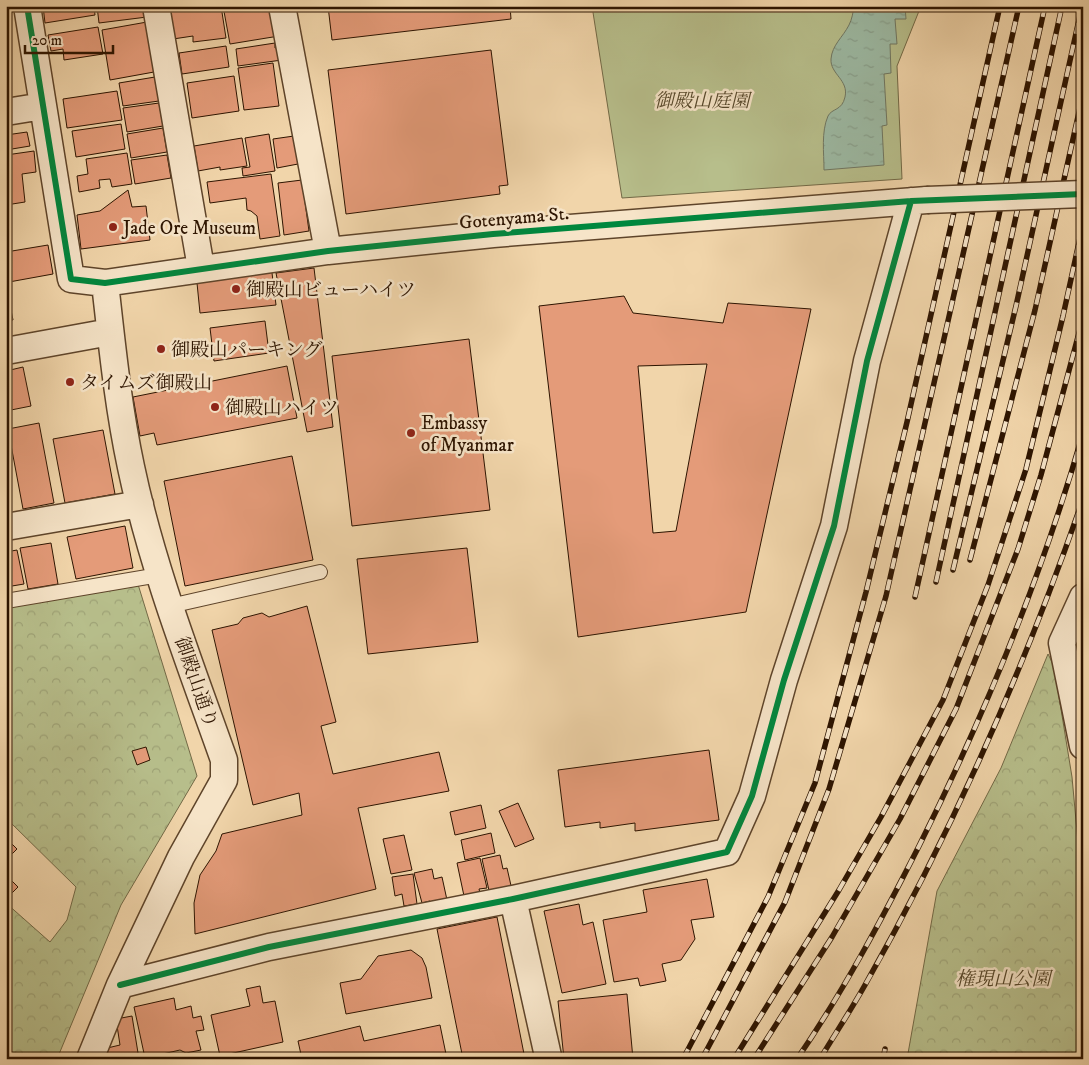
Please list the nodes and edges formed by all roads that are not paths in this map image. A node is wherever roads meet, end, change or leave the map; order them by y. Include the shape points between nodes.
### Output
1 (27, 6) edge
2 (156, 6) edge
3 (282, 6) edge
4 (43, 106) junction
5 (6, 112) edge
6 (1083, 194) edge
7 (919, 201) junction
8 (328, 251) junction
9 (201, 268) junction
10 (105, 283) junction
11 (110, 332) junction
12 (6, 351) edge
13 (140, 504) junction
14 (6, 527) edge
15 (320, 572) dead end
16 (159, 575) junction
17 (1083, 597) edge
18 (6, 601) edge
19 (170, 606) junction
20 (1083, 746) edge
21 (513, 898) junction
22 (120, 985) junction
23 (548, 1056) dead end
24 (90, 1059) edge

1 - 4 street
2 - 9 street
3 - 8 street
4 - 5 street
4 - 10 street, Gotenyama St. via 71,279
6 - 7 street, Gotenyama St., bridge
7 - 8 street, Gotenyama St. via 493,234
7 - 21 street via 867,361 834,526 784,680 752,796 727,852
8 - 9 street, Gotenyama St.
9 - 10 street, Gotenyama St.
10 - 11 street, 御殿山通り
11 - 12 street
11 - 13 street, 御殿山通り via 117,394
13 - 14 street
13 - 16 street, 御殿山通り
15 - 19 lane
16 - 18 lane
16 - 19 street, 御殿山通り
17 - 20 street via 1062,644
19 - 22 street, 御殿山通り via 224,760 224,780 181,857
21 - 22 street via 269,947
21 - 23 street
22 - 24 street, 御殿山通り

